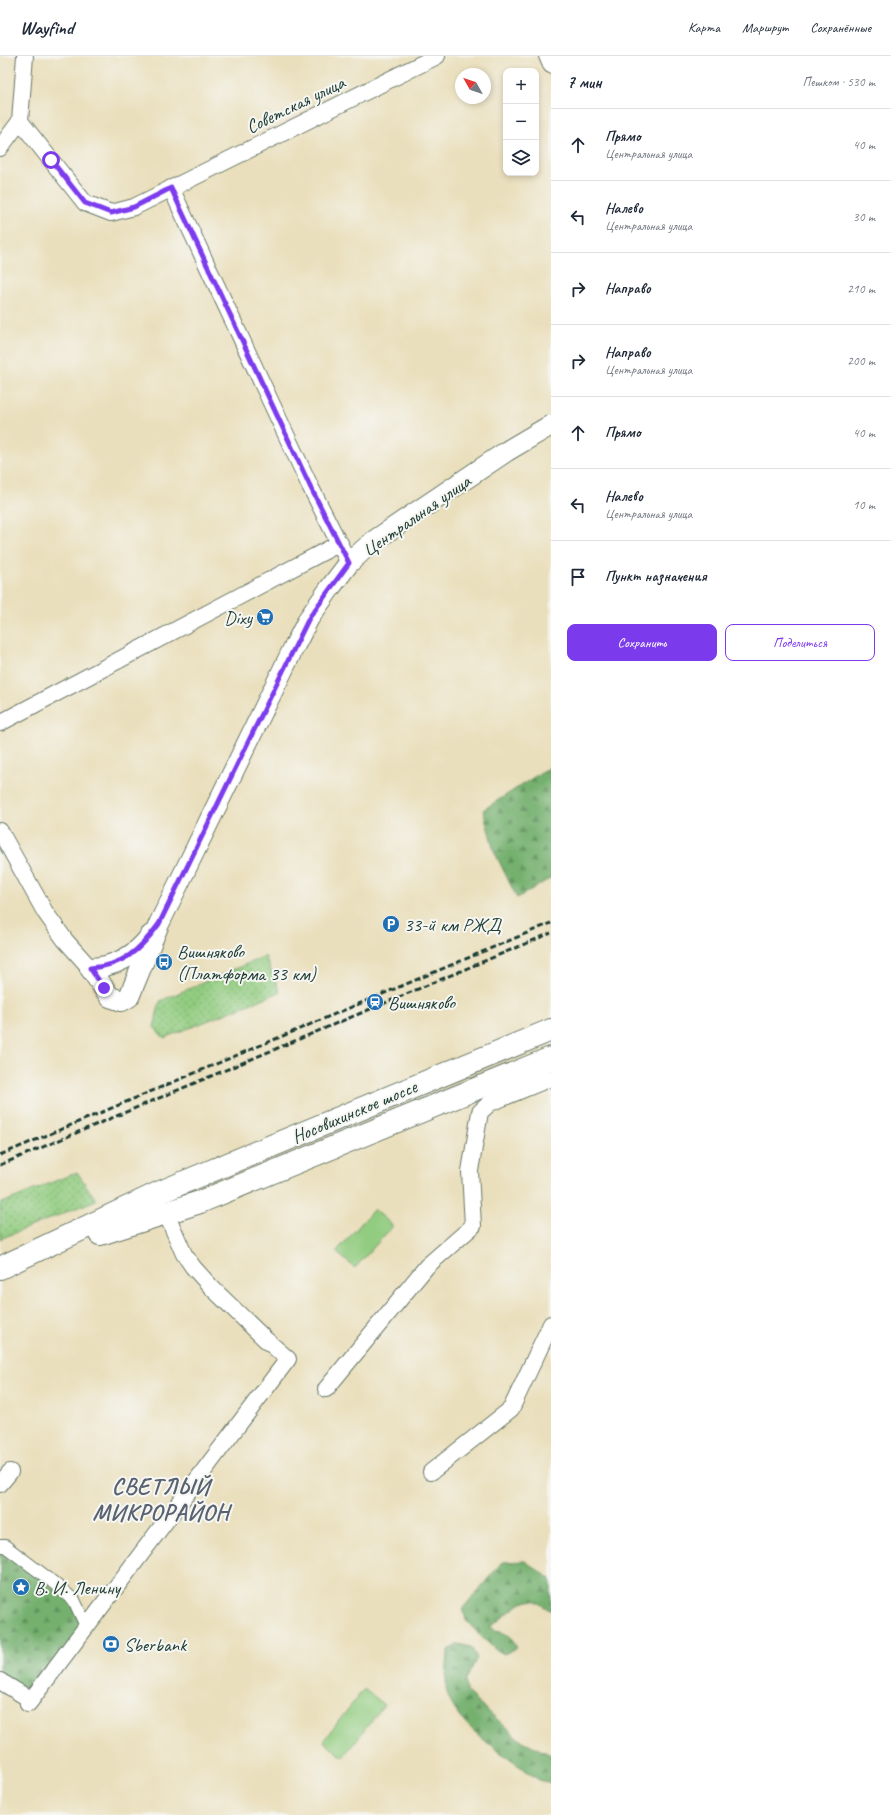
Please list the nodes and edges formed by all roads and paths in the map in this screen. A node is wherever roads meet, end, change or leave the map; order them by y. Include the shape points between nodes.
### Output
1 (26, 56) edge
2 (437, 56) edge
3 (547, 56) edge
4 (551, 65) edge
5 (20, 121) junction
6 (0, 148) edge
7 (171, 188) junction
8 (551, 425) edge
9 (340, 543) junction
10 (349, 563) junction
11 (0, 723) edge
12 (0, 831) edge
13 (159, 924) junction
14 (90, 968) junction
15 (551, 1030) edge
16 (551, 1058) edge
17 (551, 1078) edge
18 (162, 1203) junction
19 (0, 1268) edge
20 (551, 1324) edge
21 (326, 1389) dead end
22 (10, 1472) dead end
23 (431, 1472) dead end
24 (0, 1484) edge
25 (0, 1546) edge
26 (86, 1626) junction
27 (0, 1681) edge

1 - 5 street
2 - 7 street, Советская улица
3 - 4 street
5 - 6 street
5 - 7 street via 85,203 111,213 134,207
7 - 9 street via 310,486
8 - 10 street, Центральная улица via 507,451 372,542
9 - 10 street
9 - 11 street
10 - 13 street, Центральная улица via 299,637
12 - 14 street, Центральная улица via 54,927
13 - 14 street via 146,942 126,958 104,968
13 - 14 street, Центральная улица via 120,997
15 - 18 main road, Носовихинское шоссе
16 - 18 main road, Носовихинское шоссе via 200,1202
17 - 21 street via 490,1103 480,1112 470,1171 474,1226 427,1266
18 - 19 main road, Носовихинское шоссе
18 - 26 street via 184,1254 193,1267 288,1359
20 - 23 street via 511,1409
22 - 24 street
25 - 26 street via 5,1546 74,1600
26 - 27 street via 29,1702

